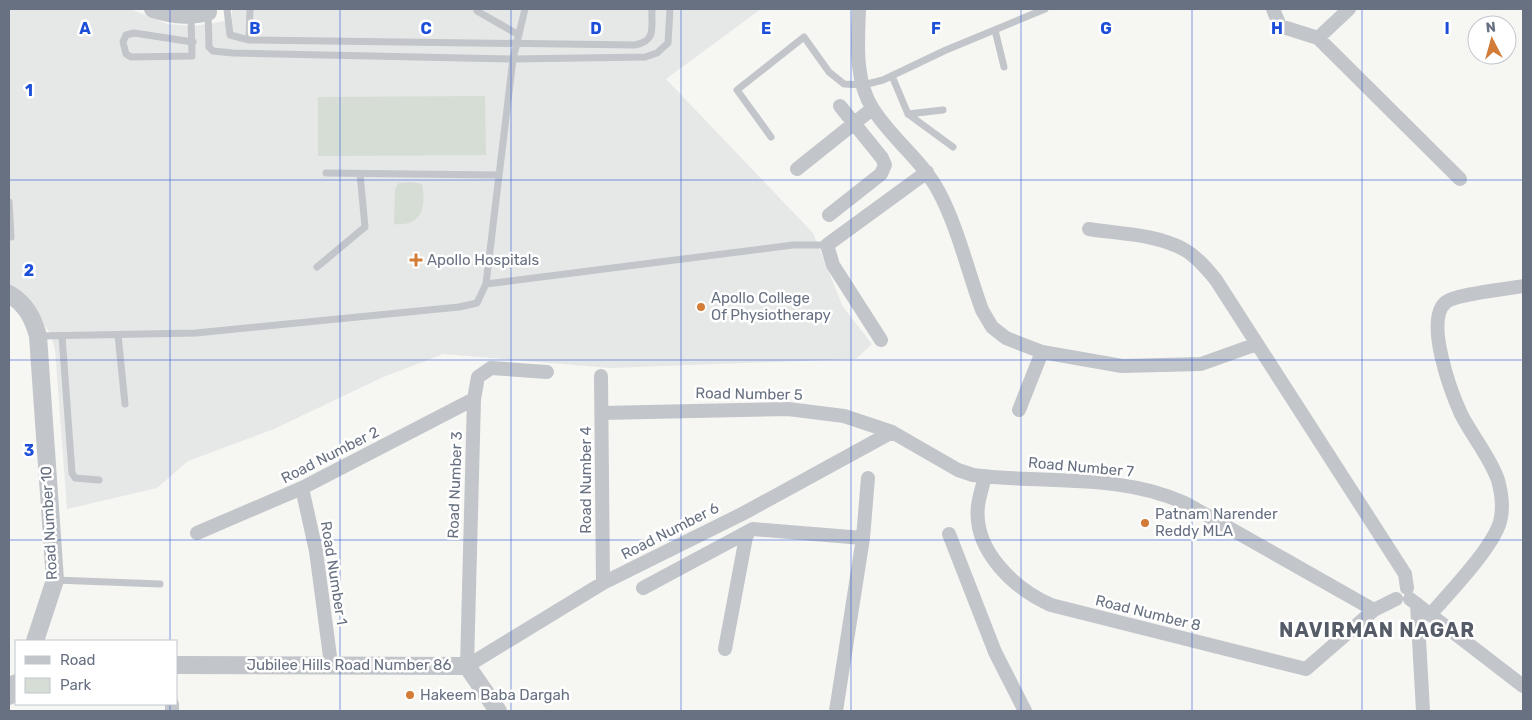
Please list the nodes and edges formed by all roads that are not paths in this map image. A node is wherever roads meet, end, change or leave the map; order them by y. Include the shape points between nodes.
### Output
1 (154, 9) edge
2 (250, 9) edge
3 (524, 9) edge
4 (652, 9) edge
5 (670, 9) edge
6 (859, 9) edge
7 (1045, 9) edge
8 (1273, 9) edge
9 (1349, 9) edge
10 (477, 11) dead end
11 (213, 14) edge
12 (995, 30) junction
13 (519, 35) junction
14 (1318, 38) junction
15 (249, 40) junction
16 (193, 42) junction
17 (517, 43) junction
18 (513, 59) junction
19 (1004, 67) dead end
20 (892, 76) junction
21 (863, 85) junction
22 (840, 106) dead end
23 (872, 109) junction
24 (943, 110) dead end
25 (908, 114) junction
26 (854, 124) junction
27 (771, 136) dead end
28 (953, 147) dead end
29 (798, 169) dead end
30 (927, 172) junction
31 (326, 173) dead end
32 (360, 174) junction
33 (498, 175) junction
34 (1460, 179) dead end
35 (9, 202) edge
36 (841, 206) junction
37 (829, 215) dead end
38 (855, 224) junction
39 (1089, 229) dead end
40 (9, 237) edge
41 (827, 244) junction
42 (317, 267) dead end
43 (486, 284) junction
44 (1523, 286) edge
45 (9, 294) edge
46 (118, 335) junction
47 (38, 336) junction
48 (62, 336) junction
49 (880, 340) dead end
50 (1257, 344) junction
51 (1042, 352) junction
52 (547, 372) dead end
53 (601, 376) dead end
54 (474, 400) junction
55 (125, 404) dead end
56 (1019, 410) dead end
57 (602, 413) junction
58 (892, 432) junction
59 (985, 476) junction
60 (868, 478) dead end
61 (99, 480) dead end
62 (302, 488) junction
63 (749, 531) junction
64 (197, 533) dead end
65 (950, 534) dead end
66 (862, 538) junction
67 (55, 580) junction
68 (160, 584) dead end
69 (603, 584) junction
70 (643, 588) dead end
71 (1411, 597) junction
72 (1374, 610) junction
73 (1430, 615) junction
74 (35, 640) edge
75 (725, 649) dead end
76 (331, 664) junction
77 (178, 665) edge
78 (466, 666) junction
79 (15, 685) edge
80 (1523, 686) edge
81 (9, 696) edge
82 (498, 711) edge
83 (836, 711) edge
84 (1024, 711) edge
85 (1423, 711) edge

1 - 11 street via 176,16
2 - 15 lane
3 - 13 lane
4 - 17 lane via 651,37 646,43
5 - 18 lane via 668,43 645,57
6 - 21 street via 857,48
7 - 12 lane
8 - 14 street via 1280,26
9 - 14 street
10 - 13 lane
11 - 15 lane via 230,35
11 - 16 lane
11 - 18 lane via 209,47 212,51
12 - 19 lane
12 - 20 lane
13 - 17 lane
14 - 34 street
15 - 17 lane
16 - 16 lane via 193,52 189,56 132,57 126,54 123,42 126,35 134,33
17 - 18 lane
18 - 33 lane
20 - 21 lane
20 - 25 lane
21 - 23 street
21 - 27 lane via 844,84 829,72 804,36 737,90
22 - 26 street
23 - 26 street
23 - 30 street
24 - 25 lane
25 - 28 lane
26 - 29 street
26 - 36 street via 882,158 885,168
30 - 38 street
30 - 51 street via 943,201 982,310 992,327 1006,338
31 - 32 lane
32 - 33 lane
32 - 42 lane via 365,227
33 - 43 lane
35 - 40 lane
36 - 37 street
36 - 38 street
38 - 41 street
39 - 50 street via 1162,240 1185,250 1216,280
41 - 43 lane via 793,245
41 - 49 street via 833,265
43 - 46 lane via 477,303 459,307 196,332
44 - 73 street via 1452,299 1439,310 1436,325 1445,371 1460,413 1497,479 1501,519 1492,540
45 - 47 street, Road Number 10 via 18,299 32,318
46 - 48 lane
46 - 55 lane
47 - 48 lane
47 - 67 street, Road Number 10
48 - 61 lane via 72,473 80,480
50 - 51 street via 1201,364 1122,366
50 - 71 street via 1405,574
51 - 56 street
52 - 54 street, Road Number 3 via 491,368 478,377
53 - 57 street, Road Number 4
54 - 62 street, Road Number 2
54 - 78 street, Road Number 3
57 - 58 street, Road Number 5 via 788,409 844,416
57 - 69 street, Road Number 4
58 - 59 street, Road Number 7 via 958,470
58 - 69 street, Road Number 6 via 744,513
59 - 72 street, Road Number 7 via 1109,483 1162,492
59 - 72 street, Road Number 8 via 978,507 980,531 990,551 1009,579 1051,605 1306,669
60 - 66 street
62 - 64 street, Road Number 2
62 - 76 street, Road Number 1 via 316,551
63 - 66 street via 758,528
63 - 70 street
63 - 75 street
65 - 84 street via 995,652
66 - 83 street
67 - 68 lane
67 - 74 street, Road Number 10
69 - 78 street, Road Number 6
71 - 72 street via 1404,604 1396,599
71 - 73 street
71 - 85 street
73 - 80 street
76 - 77 street, Jubilee Hills Road Number 86
76 - 78 street, Jubilee Hills Road Number 86
78 - 82 street, Jubilee Hills Road Number 86
79 - 81 street

